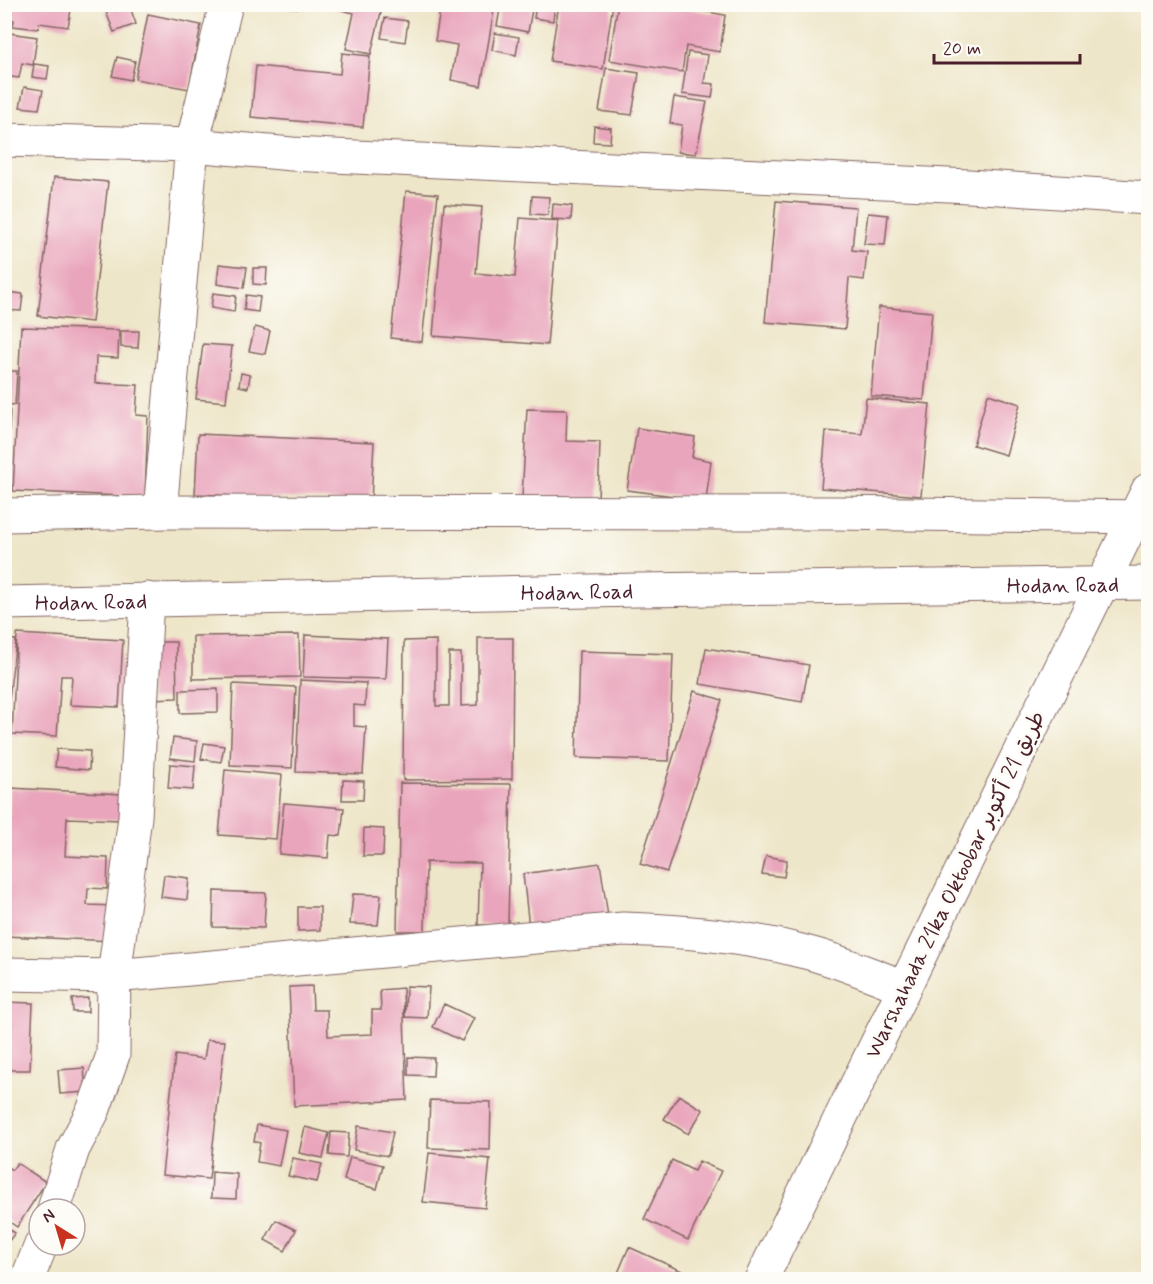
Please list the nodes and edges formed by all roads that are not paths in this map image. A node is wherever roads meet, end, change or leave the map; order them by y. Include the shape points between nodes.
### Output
1 (226, 4) edge
2 (4, 140) edge
3 (192, 145) junction
4 (1149, 198) edge
5 (1144, 508) edge
6 (160, 512) junction
7 (4, 515) edge
8 (1102, 583) junction
9 (1149, 583) edge
10 (147, 600) junction
11 (4, 603) edge
12 (4, 975) edge
13 (114, 976) junction
14 (904, 987) junction
15 (58, 1197) edge
16 (36, 1257) edge
17 (27, 1280) edge
18 (761, 1280) edge

1 - 3 street
2 - 3 street
3 - 4 street via 292,154
3 - 6 street
5 - 6 street via 834,513
5 - 8 street, Warshahada 21ka Oktoobar طريق 21 أكتوبر
6 - 7 street
8 - 9 street, Hodan Road
8 - 10 street, Hodan Road
8 - 14 street, Warshahada 21ka Oktoobar طريق 21 أكتوبر
10 - 11 street, Hodan Road
10 - 13 street via 135,817
12 - 13 street
13 - 14 street via 623,928 705,932 751,939 807,952
13 - 15 street via 113,1055 93,1111 73,1149
14 - 18 street, Warshahada 21ka Oktoobar طريق 21 أكتوبر
16 - 17 street

